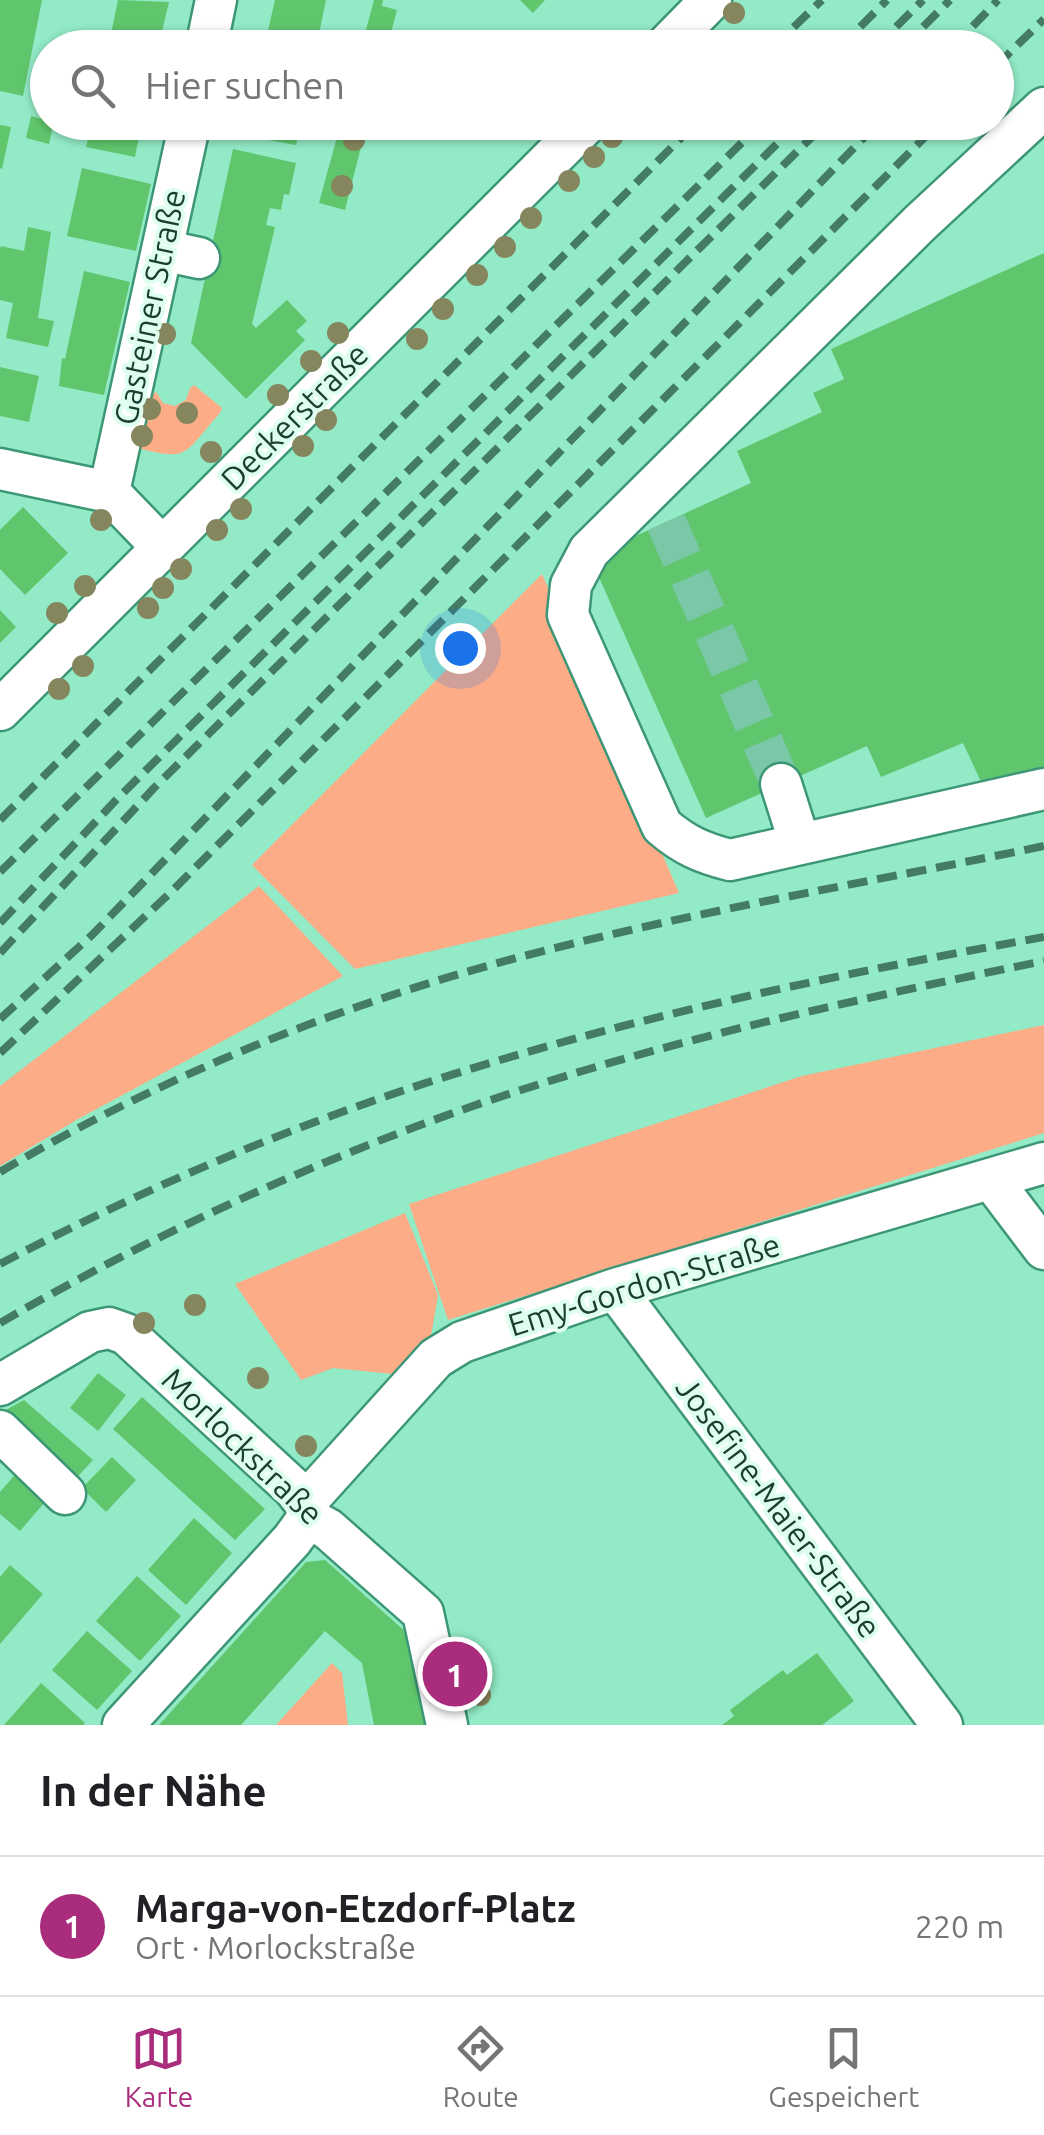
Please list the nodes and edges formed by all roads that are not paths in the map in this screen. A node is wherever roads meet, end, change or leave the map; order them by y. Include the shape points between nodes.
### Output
1 (216, 0) edge
2 (711, 0) edge
3 (210, 30) edge
4 (682, 30) edge
5 (1044, 108) edge
6 (1014, 136) edge
7 (189, 140) edge
8 (570, 140) edge
9 (1009, 140) edge
10 (0, 469) edge
11 (110, 492) junction
12 (162, 546) junction
13 (0, 710) edge
14 (781, 784) tunnel mouth
15 (1044, 789) edge
16 (800, 844) junction
17 (1044, 1163) edge
18 (991, 1179) junction
19 (1044, 1249) edge
20 (615, 1288) junction
21 (0, 1385) edge
22 (0, 1430) edge
23 (65, 1494) dead end
24 (306, 1510) junction
25 (124, 1725) edge
26 (447, 1725) edge
27 (942, 1725) edge

1 - 3 street
2 - 4 street
5 - 6 street
7 - 11 street, Gasteiner Straße via 180,254
8 - 12 street, Deckerstraße
9 - 16 street via 920,223 658,507 590,552 571,585 568,615 662,826 683,844 730,860
10 - 11 street
11 - 12 street
12 - 13 street, Deckerstraße
14 - 16 street
15 - 16 street
17 - 18 street, Emy-Gordon-Straße
18 - 19 street
18 - 20 street, Emy-Gordon-Straße
20 - 24 street, Emy-Gordon-Straße via 462,1342 436,1358
20 - 27 street, Josefine-Maier-Straße
21 - 24 street, Morlockstraße via 90,1332 118,1329 294,1489
22 - 23 street
24 - 25 street, Emy-Gordon-Straße via 292,1540
24 - 26 street, Morlockstraße via 423,1613

